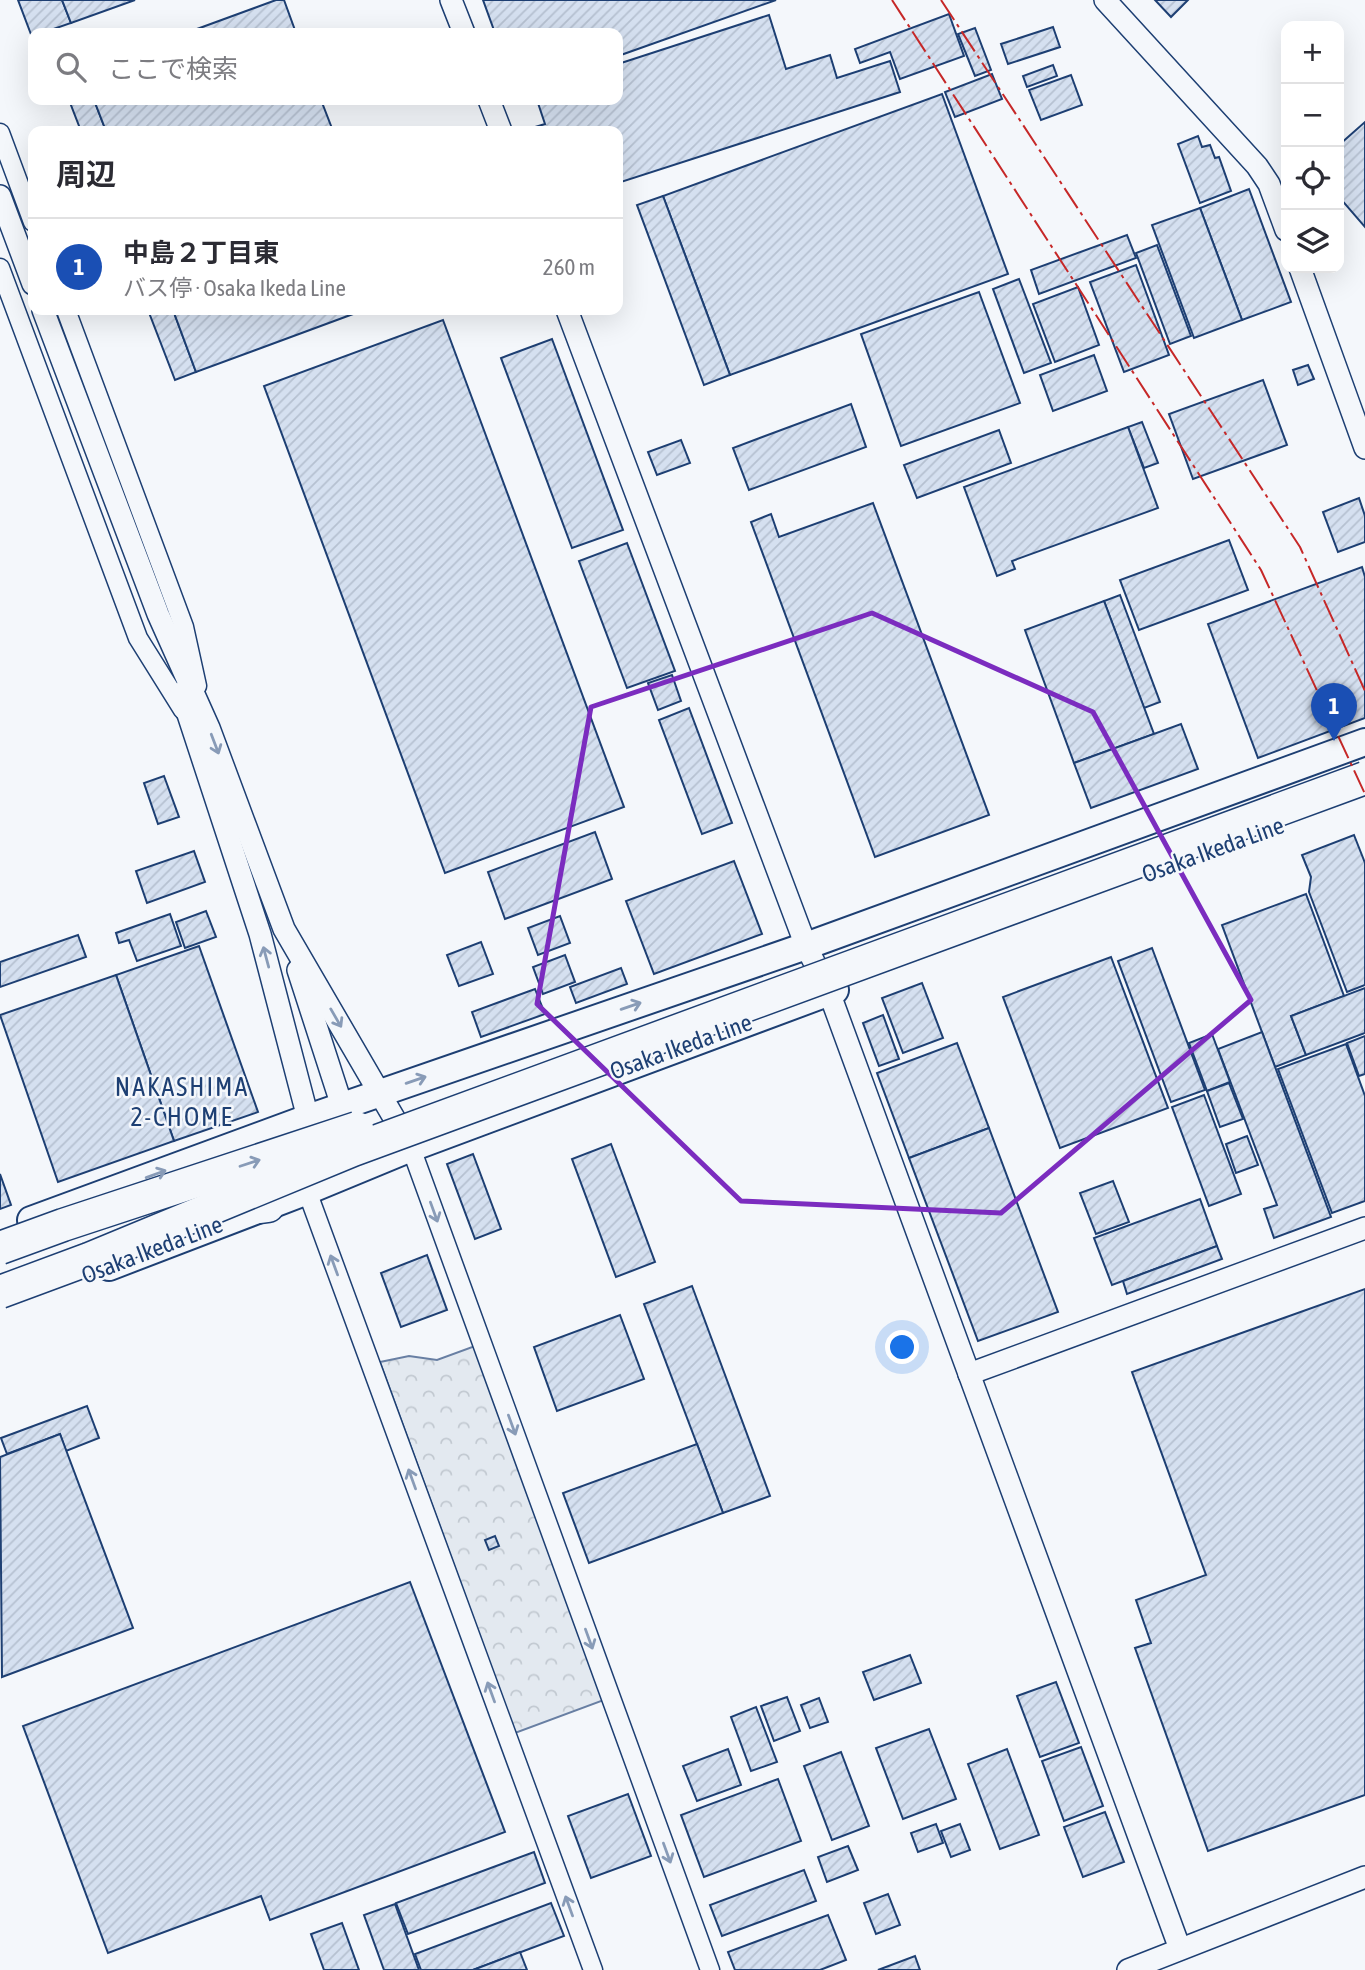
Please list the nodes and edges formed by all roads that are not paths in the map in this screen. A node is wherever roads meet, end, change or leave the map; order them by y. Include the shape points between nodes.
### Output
1 (452, 0) edge
2 (1105, 0) edge
3 (462, 28) edge
4 (491, 105) edge
5 (498, 126) edge
6 (0, 132) edge
7 (0, 196) edge
8 (28, 208) edge
9 (1281, 216) edge
10 (0, 268) edge
11 (28, 271) edge
12 (1302, 273) edge
13 (45, 315) edge
14 (68, 315) edge
15 (569, 315) edge
16 (1365, 447) edge
17 (196, 717) junction
18 (1365, 742) edge
19 (1365, 758) edge
20 (1365, 778) edge
21 (1365, 794) edge
22 (284, 929) junction
23 (806, 946) junction
24 (830, 992) junction
25 (379, 1093) junction
26 (342, 1106) junction
27 (308, 1118) junction
28 (411, 1147) junction
29 (307, 1191) junction
30 (268, 1206) junction
31 (1365, 1228) edge
32 (0, 1232) edge
33 (0, 1248) edge
34 (0, 1272) edge
35 (0, 1292) edge
36 (0, 1308) edge
37 (969, 1374) junction
38 (1365, 1877) edge
39 (1180, 1949) junction
40 (593, 1970) edge
41 (710, 1970) edge
42 (1128, 1970) edge

1 - 3 street
2 - 9 street via 1257,166
4 - 5 street
6 - 8 street
7 - 11 street
10 - 17 street via 138,638
12 - 16 street
13 - 17 street
14 - 17 street via 184,627
15 - 23 street
17 -> 22 street
27 -> 17 street
18 - 23 main road, Osaka Ikeda Line
33 -> 19 highway, bridge via 341,1134
20 - 35 highway, bridge via 353,1150
21 - 24 main road, Osaka Ikeda Line
22 -> 25 street
22 - 26 street
23 - 24 street
25 -> 23 main road, Osaka Ikeda Line
24 - 28 main road, Osaka Ikeda Line
24 - 37 street
25 - 26 main road, Osaka Ikeda Line
25 - 28 street
26 - 27 main road, Osaka Ikeda Line
26 - 29 street via 339,1153 327,1174
27 - 29 street
32 -> 27 main road, Osaka Ikeda Line
28 - 29 main road, Osaka Ikeda Line
28 -> 41 street
29 - 30 main road, Osaka Ikeda Line
40 -> 29 street
30 - 34 highway via 173,1211
30 - 36 main road, Osaka Ikeda Line
31 - 37 street
37 - 39 street
38 - 39 street
39 - 42 street

